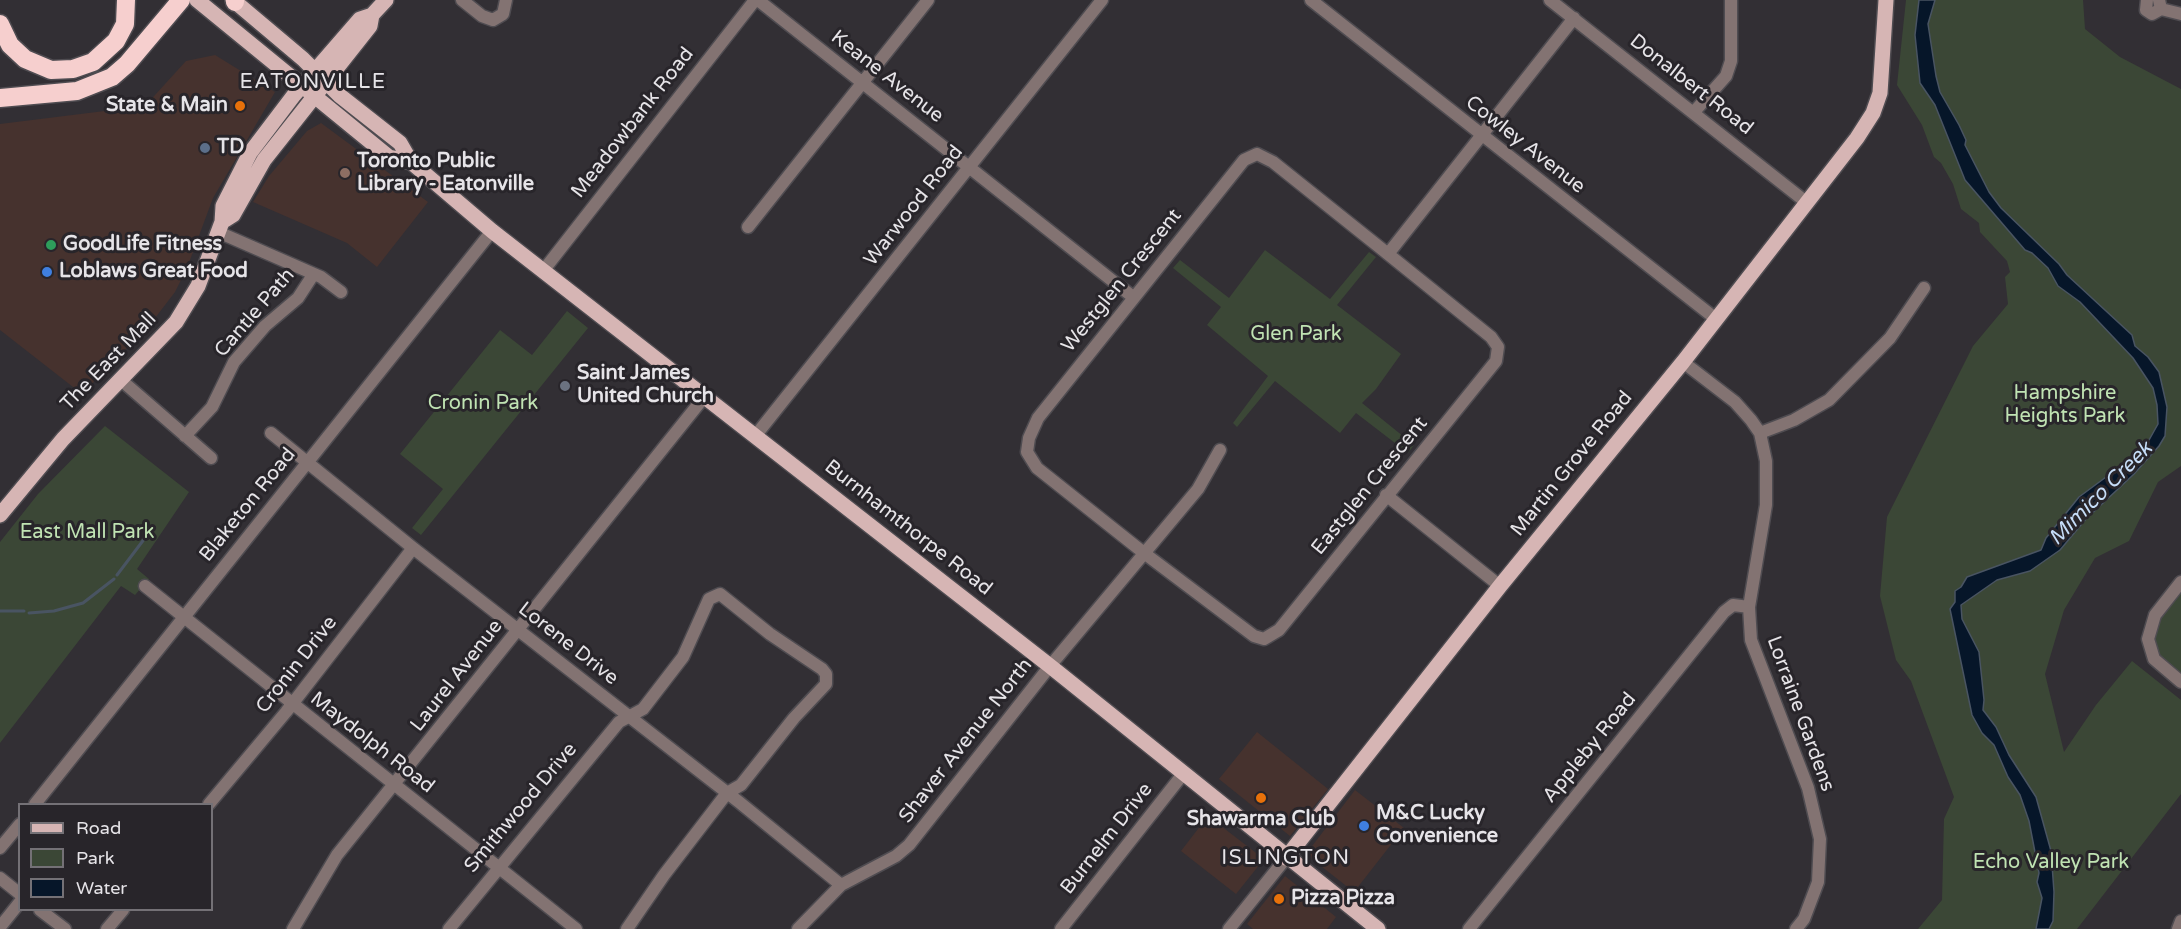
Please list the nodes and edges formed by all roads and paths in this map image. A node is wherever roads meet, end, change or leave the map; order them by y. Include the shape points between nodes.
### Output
1 (126, 0) edge
2 (181, 0) edge
3 (197, 0) edge
4 (234, 0) edge
5 (386, 0) edge
6 (462, 0) edge
7 (506, 0) edge
8 (756, 0) edge
9 (928, 0) edge
10 (1102, 0) edge
11 (1311, 0) edge
12 (1550, 0) edge
13 (1731, 0) edge
14 (1886, 0) edge
15 (2147, 0) edge
16 (2160, 4) edge
17 (2181, 14) edge
18 (1574, 18) junction
19 (0, 24) edge
20 (321, 76) junction
21 (862, 82) junction
22 (303, 86) junction
23 (315, 97) junction
24 (0, 98) edge
25 (1694, 112) junction
26 (1480, 135) junction
27 (411, 162) junction
28 (969, 167) junction
29 (1806, 202) junction
30 (220, 227) junction
31 (748, 227) dead end
32 (492, 231) junction
33 (1388, 254) junction
34 (543, 271) junction
35 (313, 275) junction
36 (1924, 288) dead end
37 (341, 292) dead end
38 (1133, 297) junction
39 (1716, 319) junction
40 (1683, 362) junction
41 (121, 380) junction
42 (705, 396) junction
43 (271, 433) dead end
44 (1760, 433) junction
45 (756, 435) junction
46 (185, 436) junction
47 (1220, 450) dead end
48 (211, 458) dead end
49 (307, 463) junction
50 (1386, 495) junction
51 (0, 515) edge
52 (413, 548) junction
53 (1144, 553) junction
54 (2181, 582) edge
55 (145, 586) dead end
56 (1500, 586) junction
57 (1749, 607) junction
58 (183, 618) junction
59 (519, 629) junction
60 (1050, 666) junction
61 (2181, 682) edge
62 (291, 705) junction
63 (628, 716) junction
64 (1183, 774) junction
65 (395, 786) junction
66 (728, 793) junction
67 (36, 803) edge
68 (210, 803) edge
69 (18, 826) edge
70 (0, 848) edge
71 (1286, 858) junction
72 (498, 866) junction
73 (0, 878) edge
74 (841, 885) junction
75 (18, 892) edge
76 (18, 904) edge
77 (42, 911) edge
78 (121, 911) edge
79 (2181, 921) edge
80 (0, 927) edge
81 (65, 929) edge
82 (107, 929) edge
83 (293, 929) edge
84 (449, 929) edge
85 (576, 929) edge
86 (627, 929) edge
87 (798, 929) edge
88 (1061, 929) edge
89 (1229, 929) edge
90 (1378, 929) edge
91 (1468, 929) edge
92 (1796, 929) edge
93 (2178, 929) edge

1 - 19 highway via 125,24 116,41 93,62 73,69 51,69 24,59 10,45
2 - 24 highway via 128,64 112,77 77,91
3 - 22 main road, Burnhamthorpe Road
4 - 20 main road, Burnhamthorpe Road
5 - 20 main road, The East Mall via 372,15 370,26
6 - 7 street via 493,20 503,14
8 - 21 street, Keane Avenue
8 - 34 street, Meadowbank Road
9 - 21 street
10 - 28 street, Warwood Road
11 - 26 street, Cowley Avenue
12 - 18 street, Donalbert Road
13 - 25 street via 1731,61 1726,76
14 - 29 main road, Martin Grove Road via 1882,74 1873,113
15 - 16 street via 2145,7 2150,14 2155,14
16 - 17 street
18 - 25 street, Donalbert Road
18 - 26 street
20 - 22 main road, The East Mall
20 - 23 main road, The East Mall
20 - 27 main road, Burnhamthorpe Road via 400,143
21 - 28 street, Keane Avenue
21 - 31 street
22 - 23 main road, Burnhamthorpe Road
22 - 30 main road, The East Mall via 249,153 223,206
23 - 27 main road, Burnhamthorpe Road via 388,157
23 - 30 main road, The East Mall via 264,160 233,215
25 - 29 street, Donalbert Road
26 - 33 street
26 - 39 street, Cowley Avenue
27 - 32 main road, Burnhamthorpe Road
28 - 38 street, Keane Avenue
28 - 45 street, Warwood Road
29 - 39 main road, Martin Grove Road
30 - 35 street, Cantle Path
30 - 41 main road, The East Mall via 198,286 181,315
32 - 34 main road, Burnhamthorpe Road
32 - 49 street, Blaketon Road
33 - 38 street, Westglen Crescent via 1273,162 1257,154 1244,160
33 - 50 street, Eastglen Crescent via 1491,337 1498,347 1496,361
34 - 42 main road, Burnhamthorpe Road
35 - 37 street, Cantle Path
35 - 46 street, Cantle Path via 298,298 265,326 234,362 212,407
36 - 44 street via 1890,338 1829,400
38 - 53 street, Westglen Crescent via 1038,418 1027,452 1037,468
39 - 40 main road, Martin Grove Road
40 - 44 street, Lorraine Gardens via 1735,402
40 - 56 main road, Martin Grove Road
41 - 46 street
41 - 51 main road, The East Mall via 63,439
42 - 45 main road, Burnhamthorpe Road
42 - 59 street, Laurel Avenue
43 - 49 street, Lorene Drive
44 - 57 street, Lorraine Gardens via 1767,483
45 - 60 main road, Burnhamthorpe Road
46 - 48 street
47 - 53 street, Shaver Avenue North via 1198,489
49 - 52 street, Lorene Drive
49 - 58 street, Blaketon Road
50 - 53 street, Eastglen Crescent via 1279,630 1267,638 1254,636
50 - 56 street
52 - 59 street, Lorene Drive
52 - 62 street, Cronin Drive
53 - 60 street, Shaver Avenue North
54 - 61 street via 2155,615 2148,639 2154,659
55 - 58 street, Maydolph Road
56 - 71 main road, Martin Grove Road
57 - 91 street, Appleby Road via 1732,605 1724,612
57 - 92 street, Lorraine Gardens via 1751,640 1808,788 1820,839 1818,882 1804,919
58 - 62 street, Maydolph Road
58 - 67 street, Blaketon Road
59 - 63 street, Lorene Drive
59 - 65 street, Laurel Avenue
60 - 64 main road, Burnhamthorpe Road
60 - 74 street, Shaver Avenue North via 909,845
62 - 65 street, Maydolph Road
62 - 68 street, Cronin Drive
63 - 66 street, Lorene Drive
63 - 66 street, Smithwood Drive via 644,709 678,666 709,599 715,594 724,596 770,634 814,662 826,674 826,684 741,784
63 - 72 street, Smithwood Drive via 611,731
64 - 71 main road, Burnhamthorpe Road
64 - 88 street, Burnelm Drive
65 - 72 street, Maydolph Road
65 - 83 street, Laurel Avenue via 337,855
66 - 74 street, Lorene Drive
66 - 86 street
69 - 70 street
71 - 89 street, Martin Grove Road
71 - 90 main road, Burnhamthorpe Road
72 - 84 street, Smithwood Drive
72 - 85 street, Maydolph Road
73 - 75 street
74 - 87 street, Shaver Avenue North
76 - 80 street
77 - 81 street
78 - 82 street
79 - 93 street

